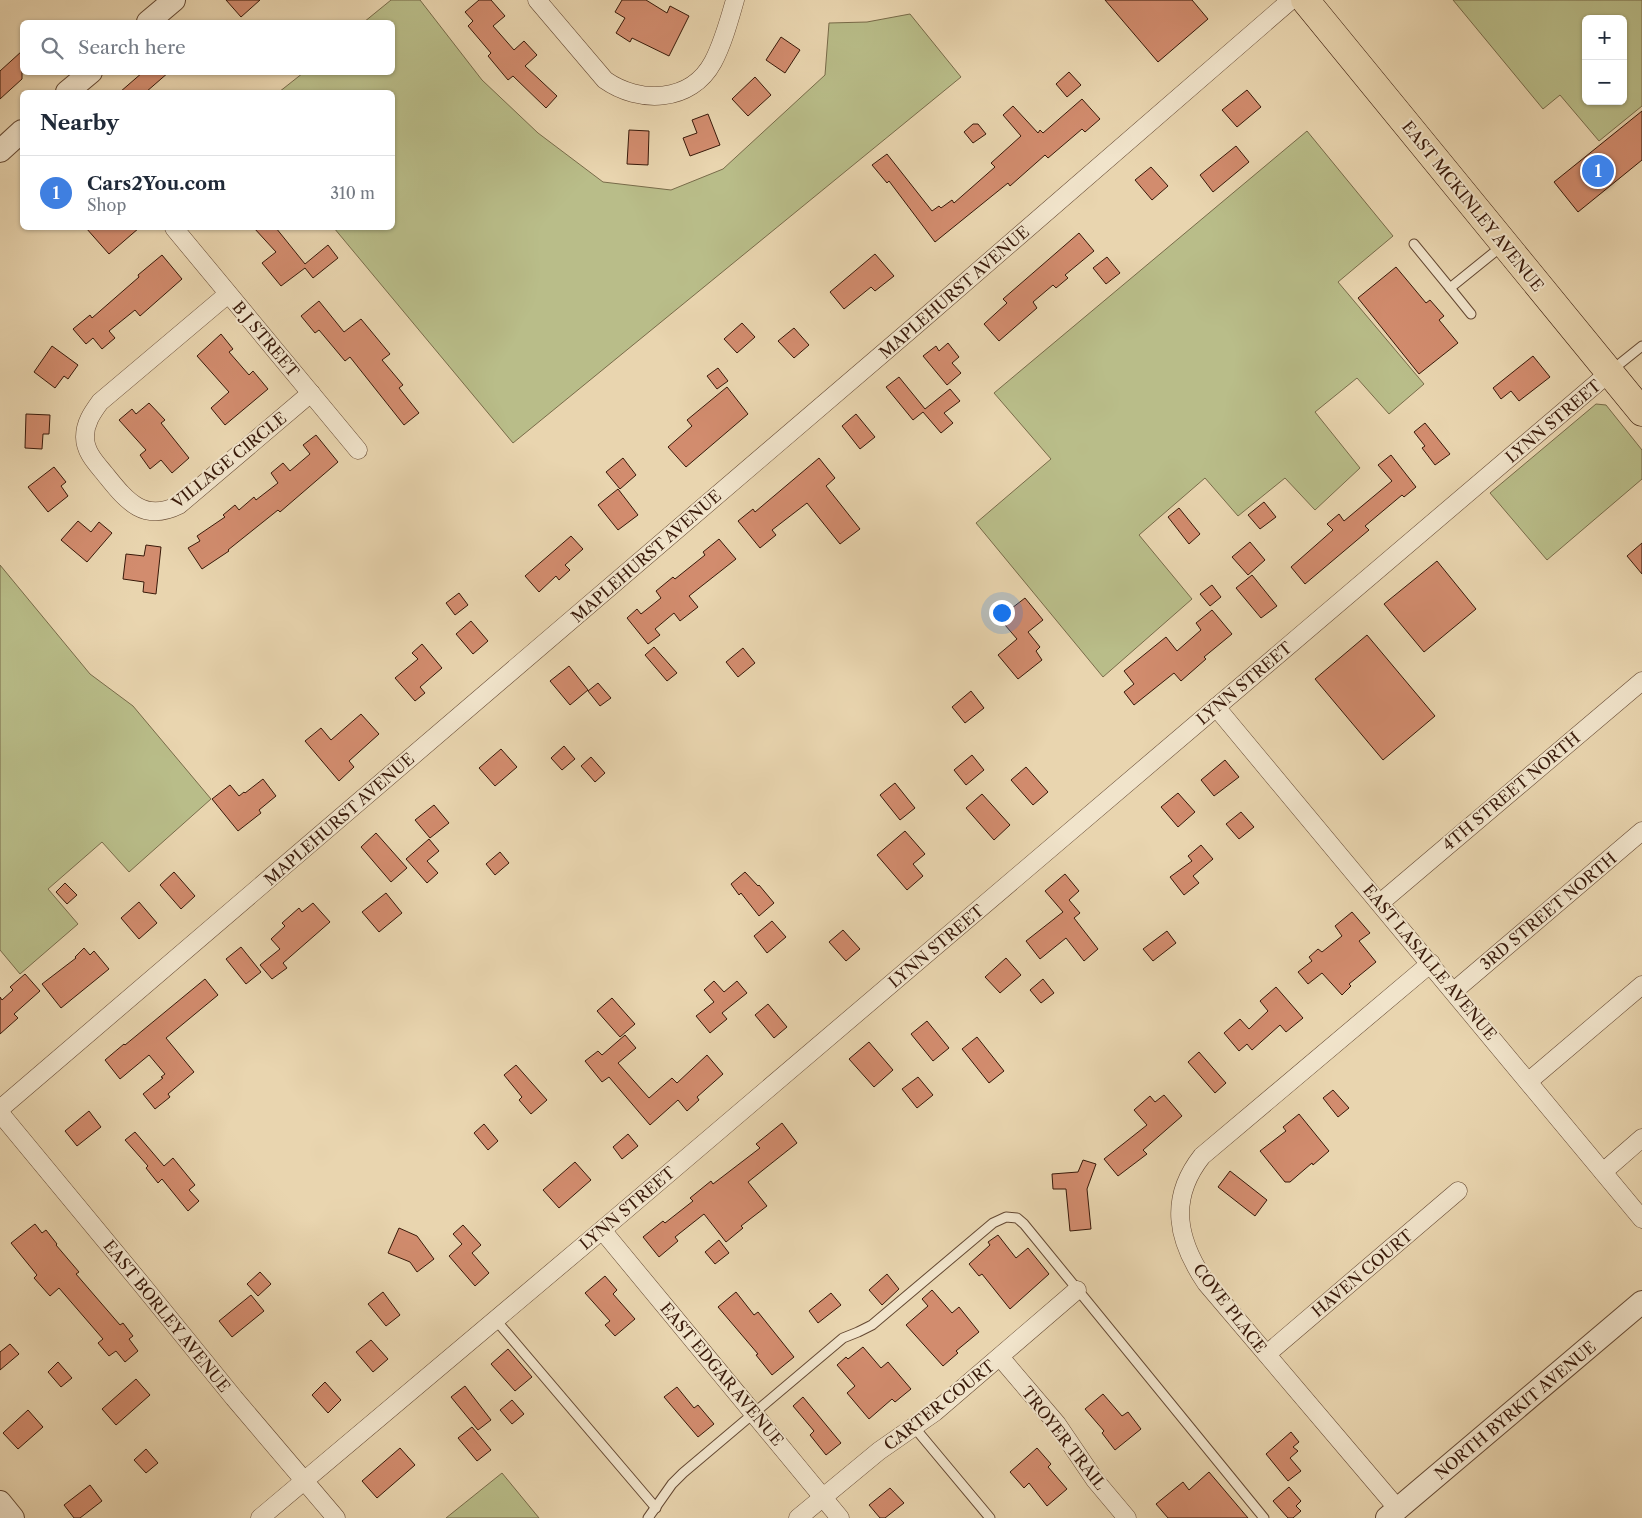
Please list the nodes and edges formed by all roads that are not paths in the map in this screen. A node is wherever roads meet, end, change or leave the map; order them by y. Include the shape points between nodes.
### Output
1 (174, 0) edge
2 (537, 0) edge
3 (735, 0) edge
4 (1290, 0) edge
5 (1305, 0) edge
6 (150, 20) edge
7 (87, 75) edge
8 (69, 90) edge
9 (20, 133) edge
10 (0, 150) edge
11 (176, 230) edge
12 (1414, 244) dead end
13 (1504, 244) junction
14 (1450, 288) junction
15 (228, 294) junction
16 (1471, 314) dead end
17 (1642, 346) edge
18 (1610, 372) junction
19 (311, 393) junction
20 (1642, 412) edge
21 (358, 450) dead end
22 (1642, 681) edge
23 (1216, 707) junction
24 (1642, 831) edge
25 (1380, 903) junction
26 (1431, 963) junction
27 (1642, 985) edge
28 (1454, 991) junction
29 (1529, 1081) junction
30 (0, 1111) edge
31 (1642, 1138) edge
32 (1604, 1172) junction
33 (1458, 1191) dead end
34 (1642, 1218) edge
35 (602, 1230) junction
36 (1077, 1290) junction
37 (1642, 1302) edge
38 (495, 1319) junction
39 (1266, 1354) junction
40 (1000, 1357) junction
41 (754, 1413) junction
42 (914, 1427) junction
43 (305, 1480) junction
44 (824, 1497) junction
45 (0, 1502) edge
46 (656, 1508) junction
47 (1392, 1514) edge
48 (13, 1518) edge
49 (260, 1518) edge
50 (336, 1518) edge
51 (648, 1518) edge
52 (798, 1518) edge
53 (840, 1518) edge
54 (990, 1518) edge
55 (1127, 1518) edge
56 (1264, 1518) edge

1 - 6 street
2 - 3 street via 605,80 646,97 672,94 700,79 716,55
4 - 30 street, MAPLEHURST AVENUE
5 - 13 main road, EAST MCKINLEY AVENUE
7 - 8 street
9 - 10 street
11 - 15 street, B J STREET
12 - 14 lane
13 - 14 lane
13 - 18 main road, EAST MCKINLEY AVENUE
14 - 16 lane
15 - 19 street, B J STREET
15 - 19 street, VILLAGE CIRCLE via 100,402 91,414 85,438 87,448 122,496 140,509 170,510
17 - 18 lane
18 - 20 main road, EAST MCKINLEY AVENUE
18 - 23 street, LYNN STREET
19 - 21 street, B J STREET
22 - 25 street, 4TH STREET NORTH
23 - 25 street, EAST LASALLE AVENUE
23 - 35 street, LYNN STREET
24 - 28 street, 3RD STREET NORTH
25 - 26 street, EAST LASALLE AVENUE
26 - 28 street, EAST LASALLE AVENUE
26 - 39 street, COVE PLACE via 1202,1156 1184,1186 1180,1221 1188,1252 1206,1283
27 - 29 street
28 - 29 street, EAST LASALLE AVENUE
29 - 32 street, EAST LASALLE AVENUE
30 - 43 street, EAST BORLEY AVENUE
31 - 32 street
32 - 34 street, EAST LASALLE AVENUE
33 - 39 street, HAVEN COURT
35 - 38 street, LYNN STREET
35 - 41 street, EAST EDGAR AVENUE
36 - 40 street, CARTER COURT
36 - 41 lane via 1024,1224 1017,1218 1006,1217 993,1223 872,1325 843,1338
36 - 56 lane
37 - 47 street, NORTH BYRKIT AVENUE
38 - 43 street, LYNN STREET
38 - 46 lane
39 - 47 street, COVE PLACE
40 - 42 street, CARTER COURT
40 - 55 street, TROYER TRAIL via 1057,1424 1095,1480
41 - 44 street, EAST EDGAR AVENUE
41 - 46 lane via 683,1473
42 - 44 street, CARTER COURT via 879,1451
42 - 54 lane
43 - 49 street, LYNN STREET
43 - 50 street, EAST BORLEY AVENUE
44 - 52 street, CARTER COURT
44 - 53 street, EAST EDGAR AVENUE
45 - 48 street
46 - 51 lane

